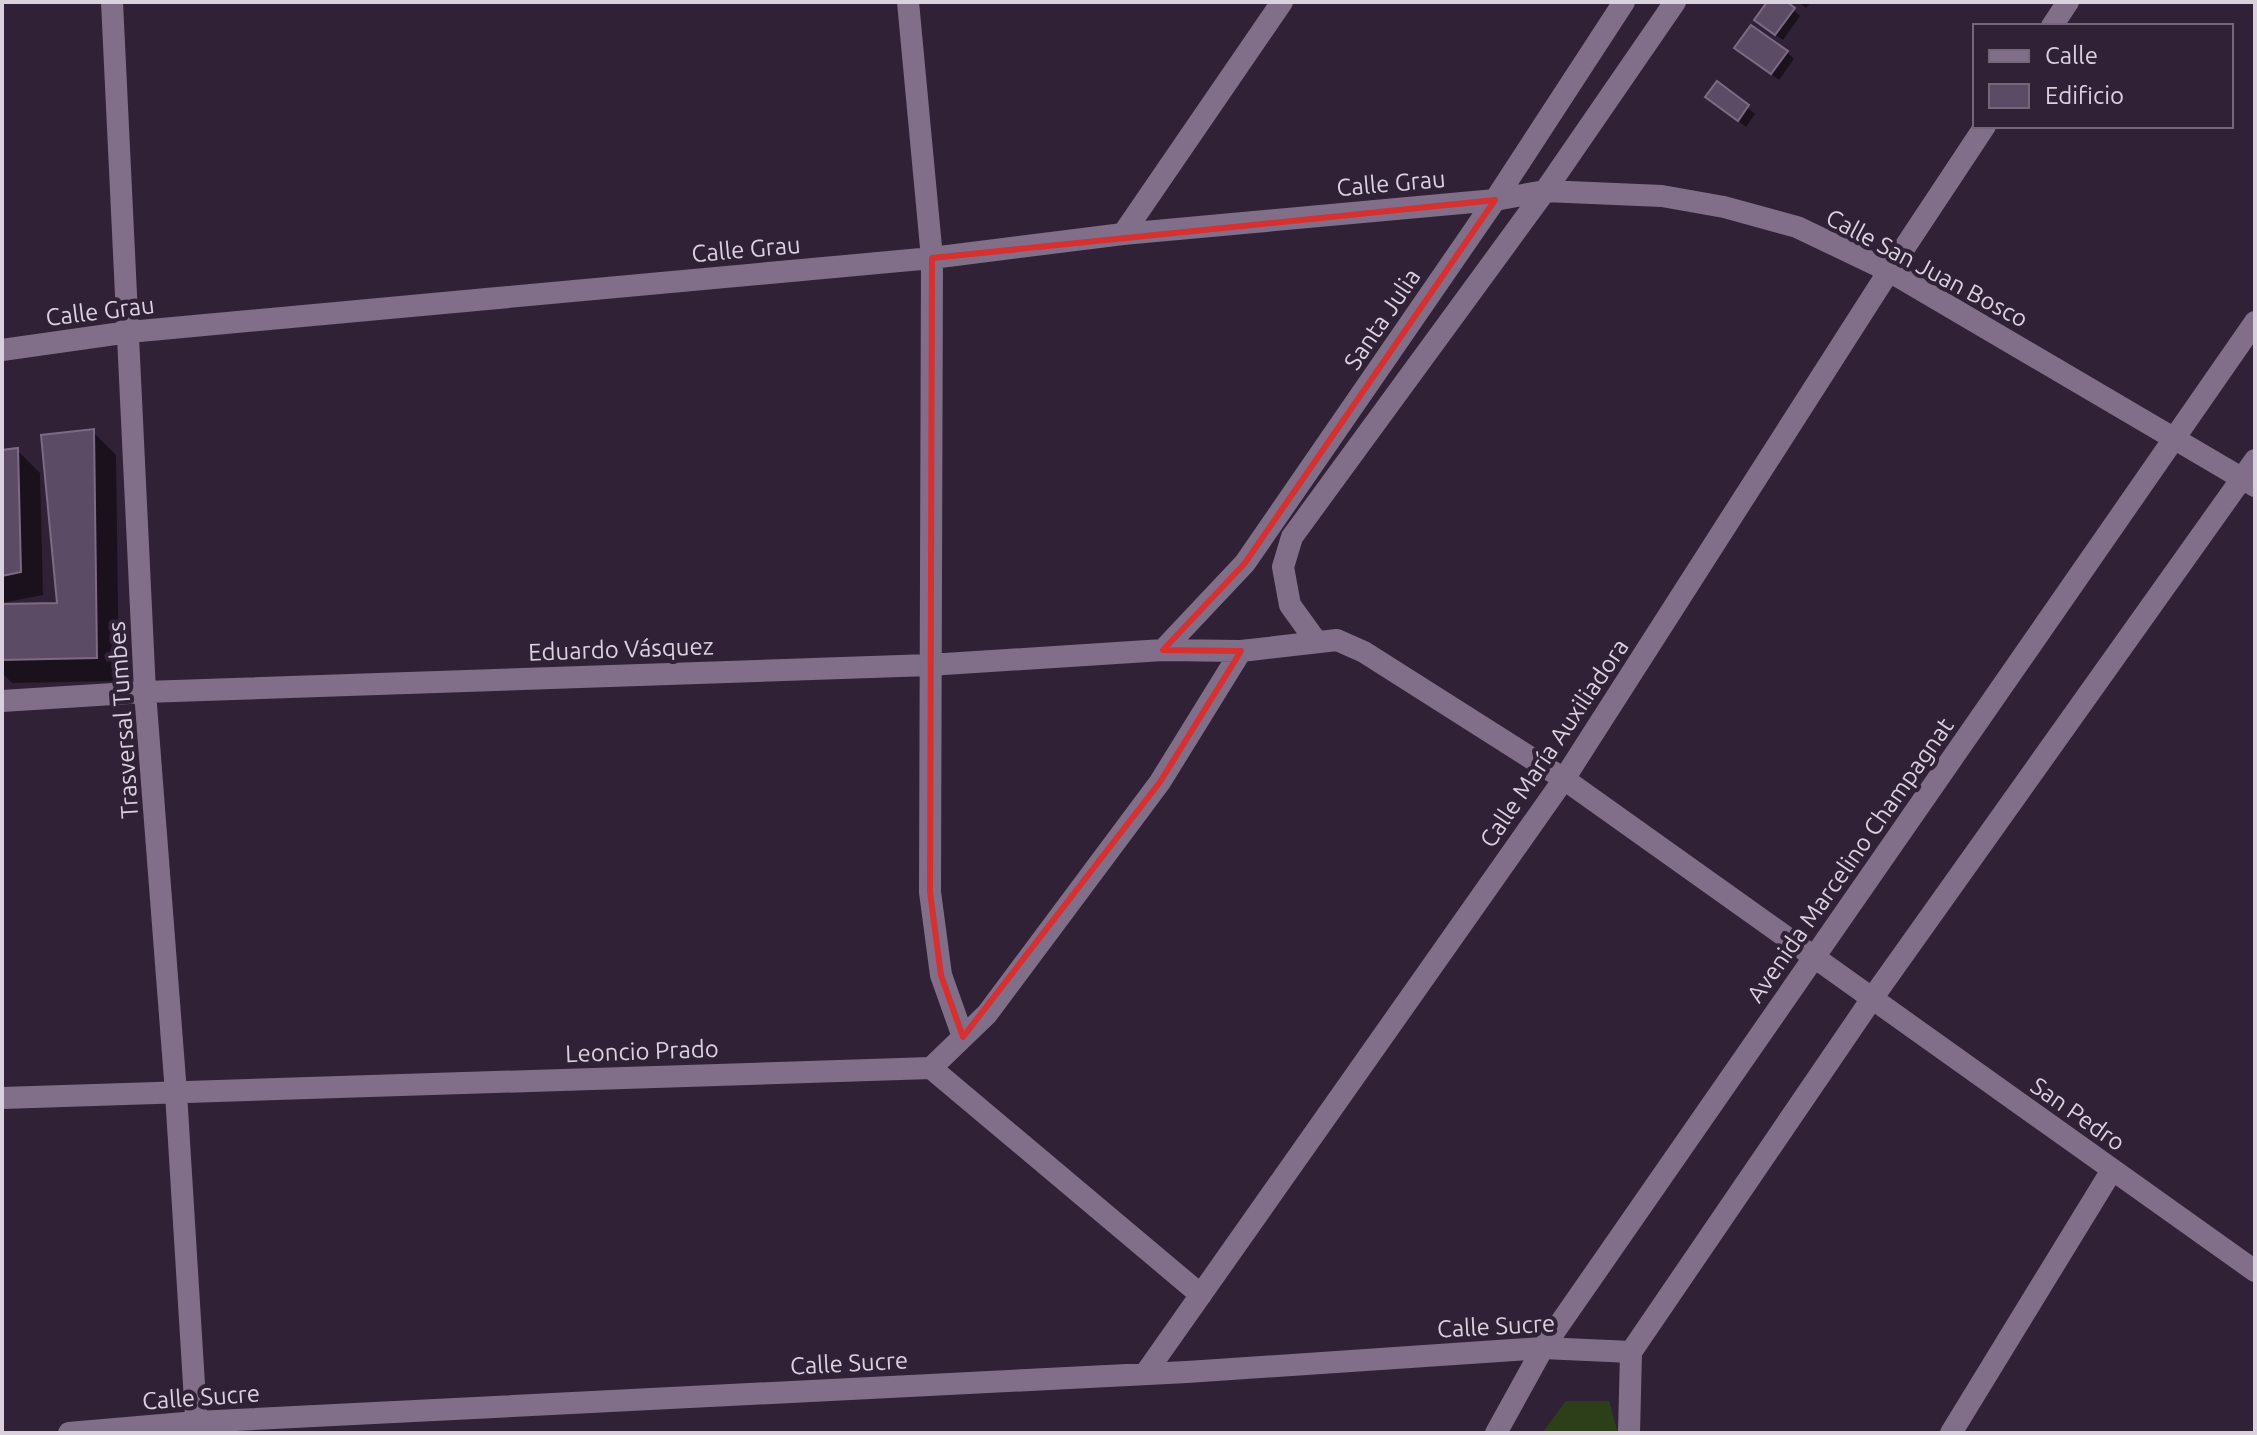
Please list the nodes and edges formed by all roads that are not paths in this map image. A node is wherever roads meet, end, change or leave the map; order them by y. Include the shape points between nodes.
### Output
1 (112, 2) edge
2 (908, 2) edge
3 (1282, 2) edge
4 (1624, 2) edge
5 (1675, 2) edge
6 (2068, 2) edge
7 (2053, 24) edge
8 (1984, 128) edge
9 (1545, 191) junction
10 (1495, 200) junction
11 (1123, 234) junction
12 (932, 258) junction
13 (1889, 271) junction
14 (2255, 322) edge
15 (129, 332) junction
16 (2, 350) edge
17 (2175, 438) junction
18 (2251, 475) edge
19 (1316, 641) junction
20 (1163, 650) junction
21 (1241, 651) junction
22 (929, 665) junction
23 (145, 692) junction
24 (2, 701) edge
25 (1564, 779) junction
26 (1813, 957) junction
27 (1871, 1000) junction
28 (963, 1037) junction
29 (931, 1068) junction
30 (176, 1093) junction
31 (2, 1098) edge
32 (2112, 1170) junction
33 (2255, 1271) edge
34 (1201, 1295) junction
35 (1543, 1348) junction
36 (1631, 1352) junction
37 (1145, 1374) junction
38 (197, 1428) edge
39 (69, 1433) edge
40 (1496, 1433) edge
41 (1629, 1433) edge
42 (1951, 1433) edge

1 - 15 street, Trasversal Tumbes
2 - 12 street
3 - 11 street
4 - 10 street, Santa Julia
5 - 9 street
6 - 7 street
8 - 13 street, Calle María Auxiliadora
9 - 10 street, Calle San Juan Bosco
9 - 13 street, Calle San Juan Bosco via 1662,196 1724,207 1797,227
9 - 19 street via 1292,537 1283,567 1290,605
10 - 11 street, Calle Grau
10 - 20 street, Santa Julia via 1245,563
11 - 12 street, Calle Grau
12 - 15 street, Calle Grau
12 - 22 street
13 - 17 street, Calle San Juan Bosco
13 - 25 street, Calle María Auxiliadora
14 - 17 street, Avenida Marcelino Champagnat
15 - 16 street, Calle Grau
15 - 23 street, Trasversal Tumbes
17 - 18 street, Calle San Juan Bosco
17 - 26 street, Avenida Marcelino Champagnat
18 - 27 street
19 - 21 street, Eduardo Vásquez
19 - 25 street, Eduardo Vásquez via 1337,640 1364,652
20 - 21 street, Eduardo Vásquez
20 - 22 street, Eduardo Vásquez
21 - 28 street via 1160,782 987,1014
22 - 23 street, Eduardo Vásquez
22 - 28 street via 930,892 941,975
23 - 24 street, Eduardo Vásquez
23 - 30 street, Trasversal Tumbes
25 - 26 street, San Pedro
25 - 34 street, Calle María Auxiliadora
26 - 27 street, San Pedro
26 - 35 street, Avenida Marcelino Champagnat
27 - 32 street, San Pedro
27 - 36 street
28 - 29 street
29 - 30 street, Leoncio Prado
29 - 34 street
30 - 31 street, Leoncio Prado
30 - 38 street, Trasversal Tumbes
32 - 33 street, San Pedro
32 - 42 street
34 - 37 street, Calle María Auxiliadora
35 - 36 street, Calle Sucre
35 - 37 street, Calle Sucre
35 - 40 street, Avenida Marcelino Champagnat
36 - 41 street
37 - 38 street, Calle Sucre
38 - 39 street, Calle Sucre

